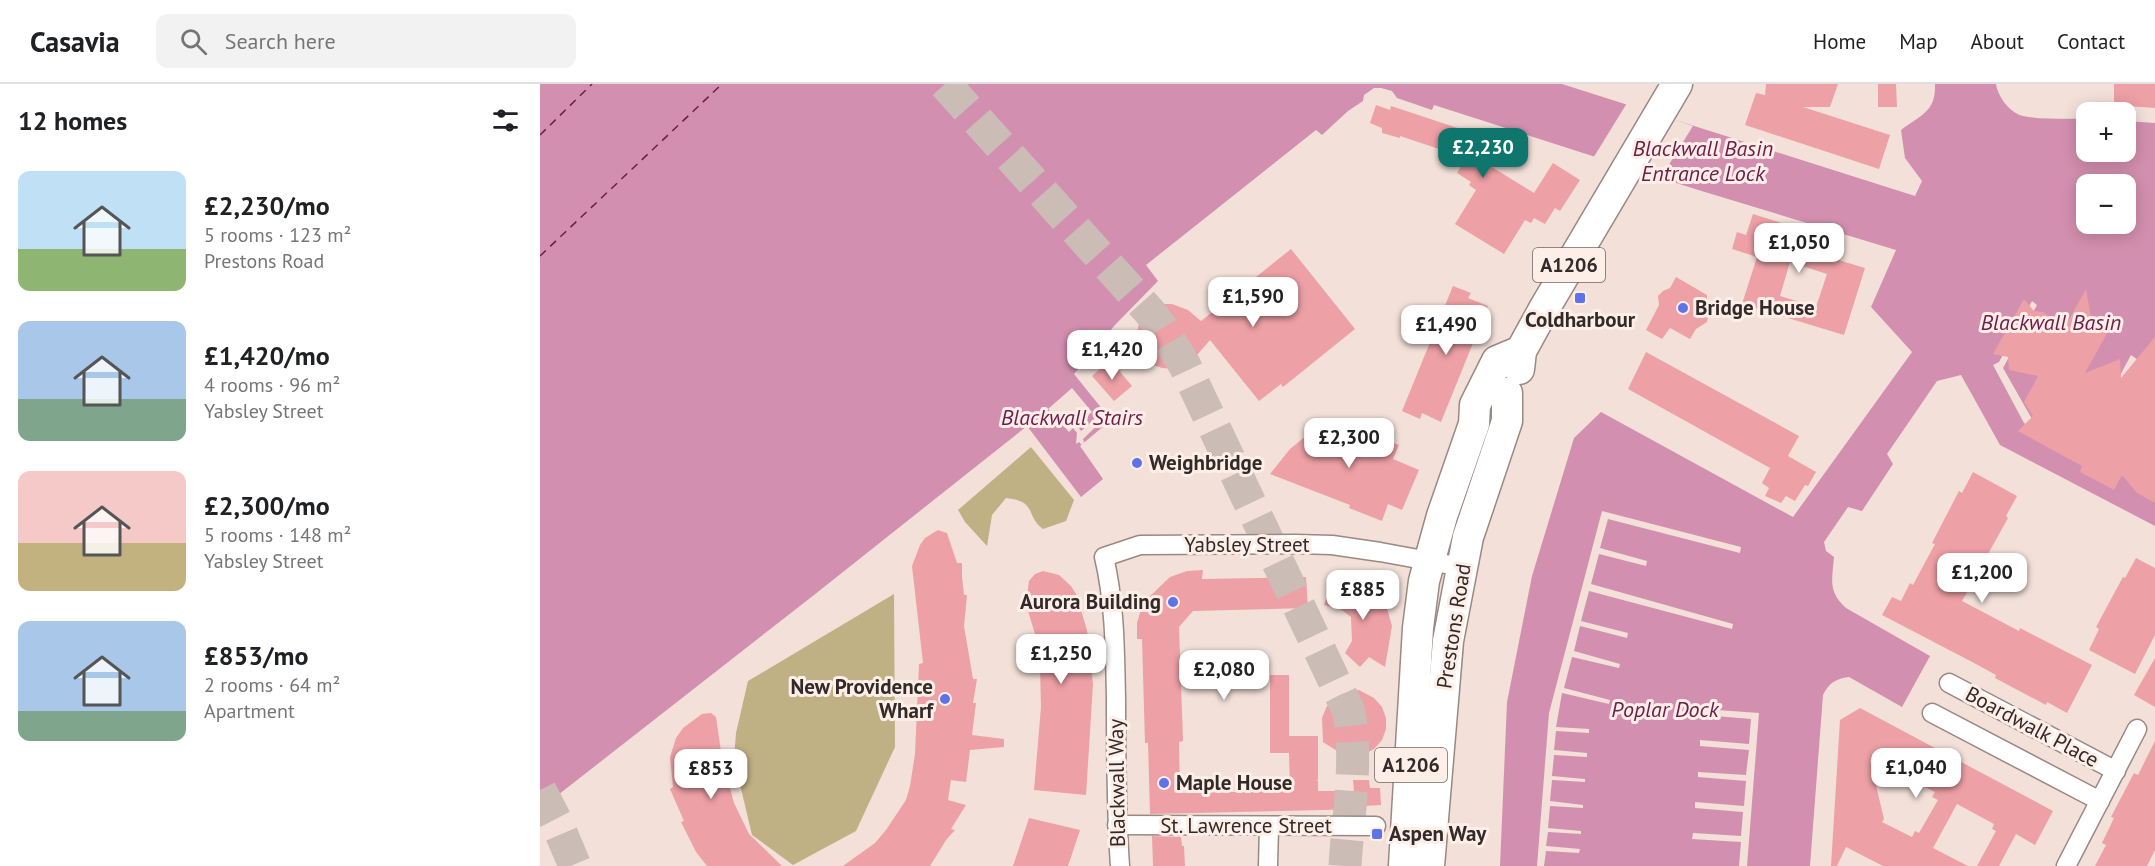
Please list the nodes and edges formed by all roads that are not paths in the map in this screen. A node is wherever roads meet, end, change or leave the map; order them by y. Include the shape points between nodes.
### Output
1 (1677, 84) edge
2 (1521, 351) junction
3 (1507, 393) junction
4 (1474, 424) junction
5 (1104, 557) joint
6 (1429, 560) junction
7 (1462, 567) junction
8 (1949, 683) dead end
9 (1932, 713) dead end
10 (2137, 729) dead end
11 (2116, 771) junction
12 (2100, 801) junction
13 (1117, 825) junction
14 (1376, 826) dead end
15 (1269, 827) junction
16 (1119, 866) edge
17 (1268, 866) edge
18 (1404, 866) edge
19 (1429, 866) edge
20 (2066, 866) edge

1 - 2 main road, Prestons Road / A1206
2 - 3 main road, Prestons Road / A1206 via 1520,367
2 - 4 main road, Prestons Road / A1206 via 1497,361 1475,405
3 - 4 main road, Prestons Road / A1206
3 - 7 main road, Prestons Road / A1206 via 1507,421 1468,537
4 - 6 main road, Prestons Road / A1206
5 - 6 street, Yabsley Street via 1140,545 1295,544 1332,545
5 - 13 street, Blackwall Way via 1110,583 1115,657
6 - 7 street, Yabsley Street
6 - 18 main road, Prestons Road / A1206 via 1418,628
7 - 19 main road, Prestons Road / A1206 via 1446,657
8 - 11 street, Boardwalk Place
9 - 12 street, Boardwalk Place
10 - 11 street, Boardwalk Place
11 - 12 street, Boardwalk Place
12 - 20 street, Boardwalk Place
13 - 15 street, St. Lawrence Street
13 - 16 street, Blackwall Way
14 - 15 street, St. Lawrence Street
15 - 17 street

